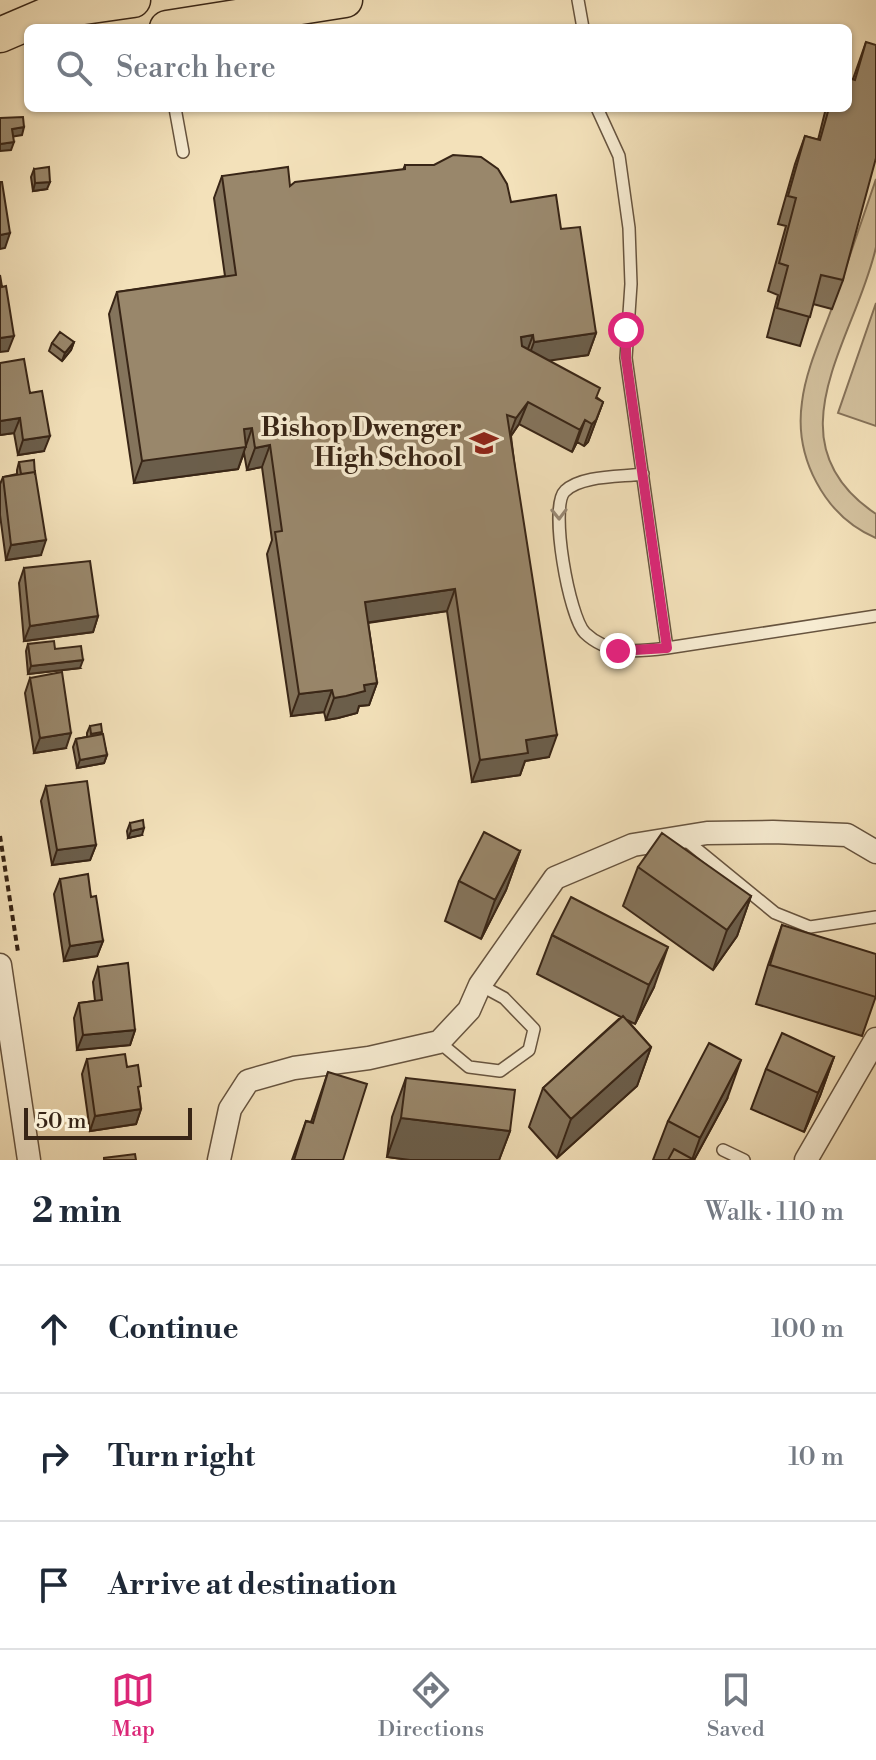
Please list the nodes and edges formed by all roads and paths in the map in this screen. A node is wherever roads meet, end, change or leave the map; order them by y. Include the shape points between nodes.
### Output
1 (133, 0) edge
2 (345, 0) edge
3 (578, 0) edge
4 (33, 24) edge
5 (192, 24) edge
6 (582, 24) edge
7 (176, 112) edge
8 (599, 112) edge
9 (183, 152) dead end
10 (643, 474) junction
11 (876, 616) edge
12 (667, 648) junction
13 (682, 837) junction
14 (876, 852) edge
15 (876, 917) edge
16 (0, 965) edge
17 (480, 985) junction
18 (876, 1039) edge
19 (439, 1042) junction
20 (723, 1150) dead end
21 (29, 1160) edge
22 (219, 1160) edge
23 (744, 1160) edge
24 (806, 1160) edge

1 - 4 main road via 56,11
2 - 5 main road
3 - 6 lane
7 - 9 lane
8 - 10 lane via 619,156 629,228 626,358
10 - 12 lane
10 -> 12 lane via 572,485 562,493 557,504 561,546 572,605 586,634 618,651
11 - 12 lane
13 - 14 street via 847,835
13 - 15 lane via 775,913 810,927
13 - 17 street via 633,845 555,878
16 - 21 street
17 - 19 street via 469,1010
17 - 19 lane via 504,998 534,1029 529,1050 500,1071 469,1067
18 - 24 street
19 - 22 street via 248,1081 230,1109
20 - 23 lane

